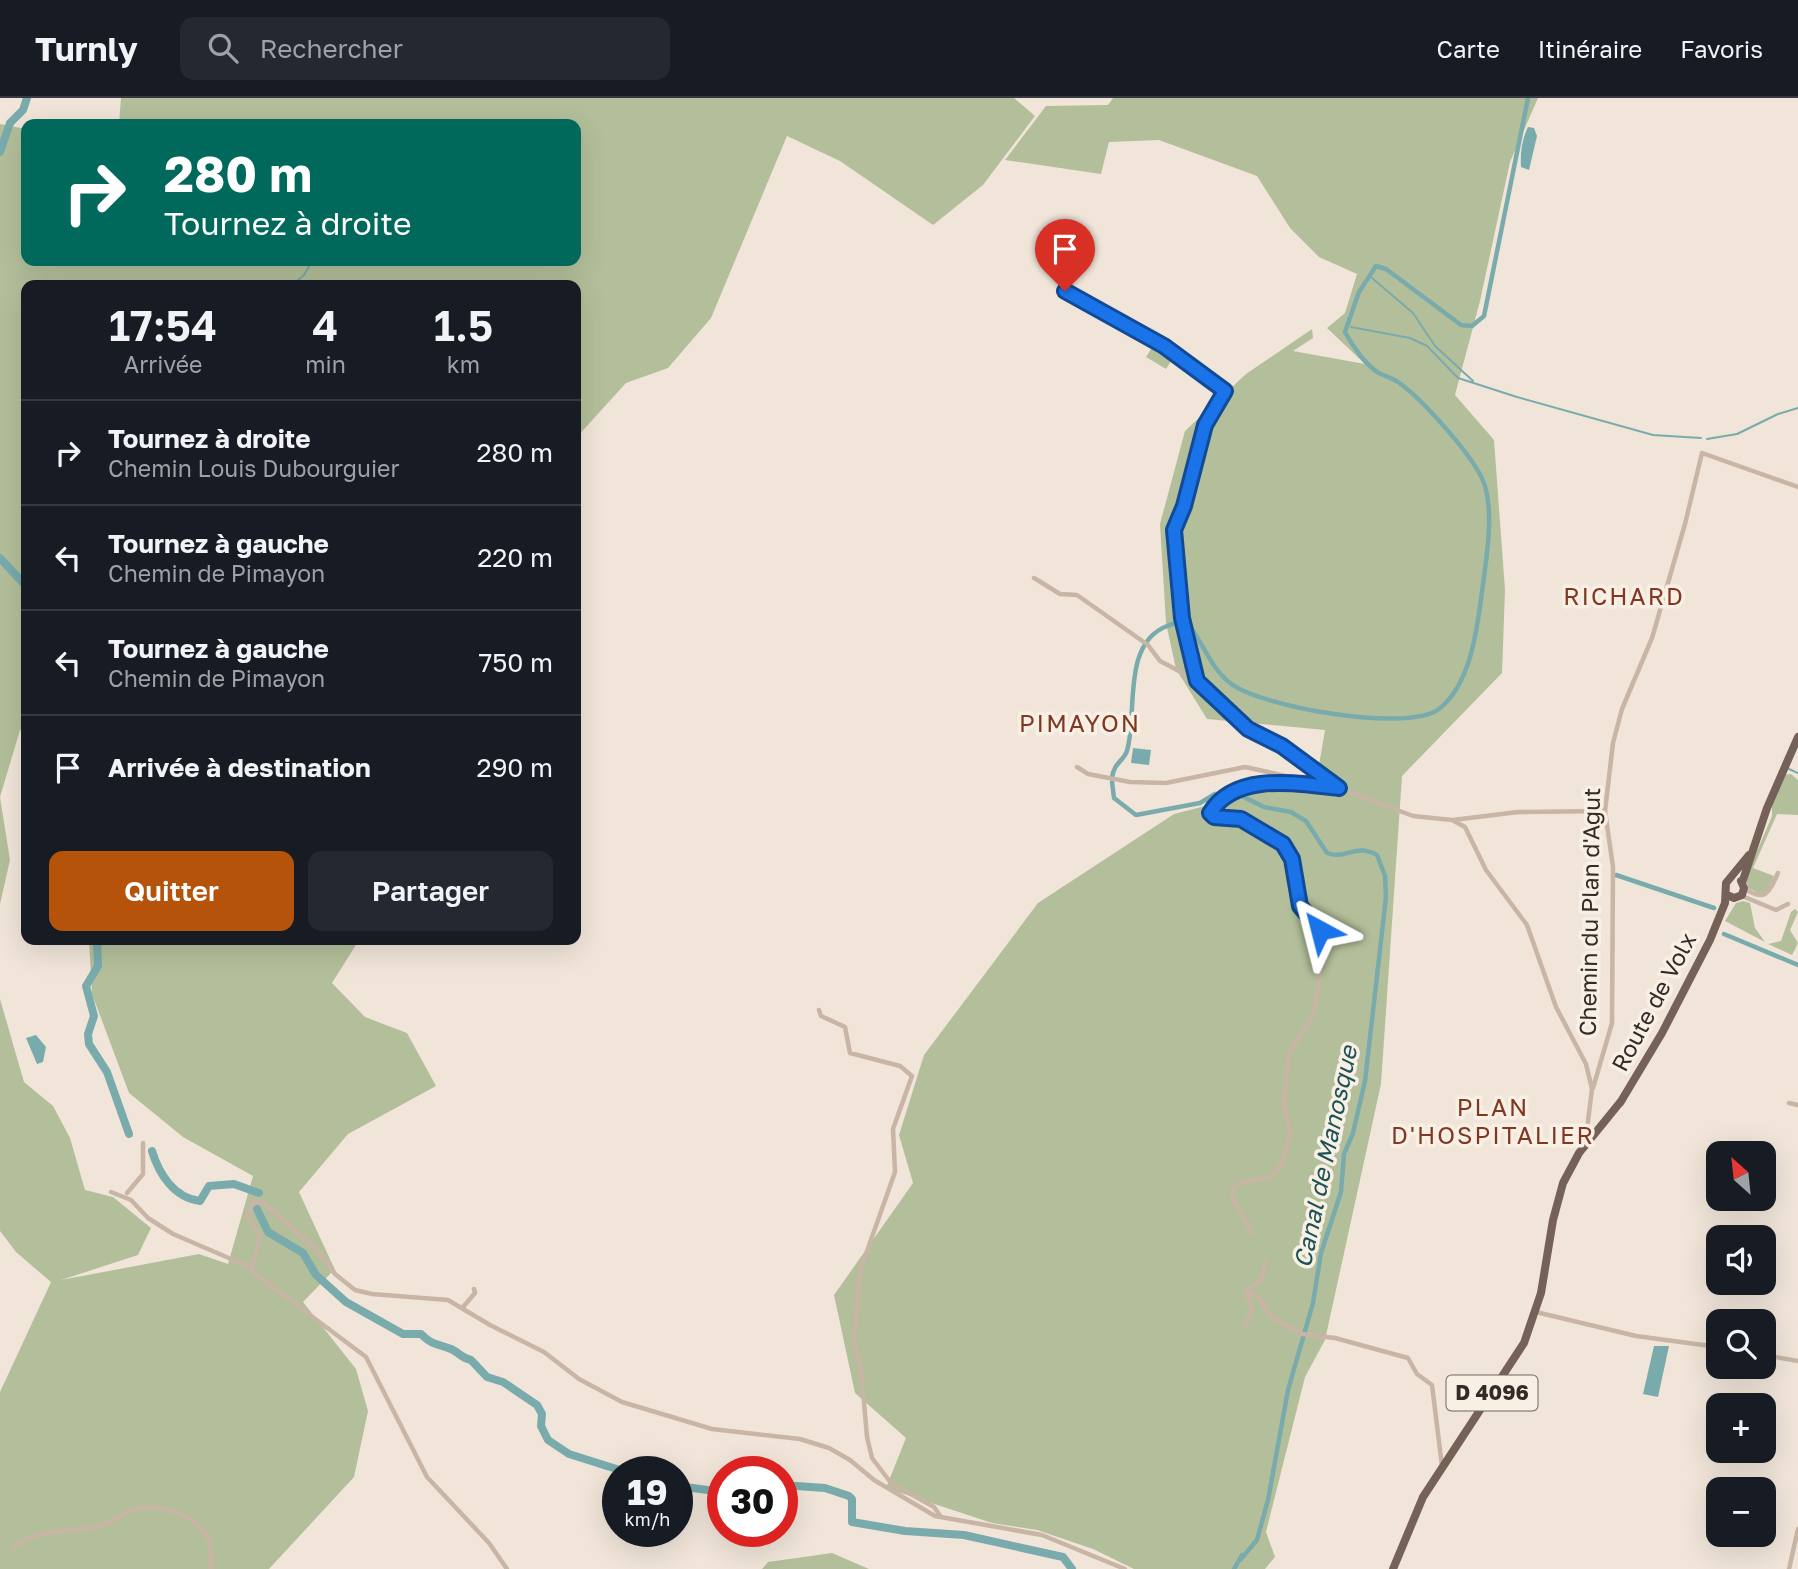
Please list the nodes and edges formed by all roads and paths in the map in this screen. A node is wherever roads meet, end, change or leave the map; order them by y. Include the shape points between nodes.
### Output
1 (1066, 267) dead end
2 (1798, 487) edge
3 (1036, 579) dead end
4 (1197, 681) junction
5 (1798, 737) edge
6 (1077, 766) dead end
7 (1339, 788) junction
8 (1605, 811) junction
9 (1452, 820) junction
10 (1749, 855) junction
11 (1778, 873) dead end
12 (1730, 879) junction
13 (1738, 892) junction
14 (1788, 904) dead end
15 (819, 1010) dead end
16 (1592, 1089) junction
17 (1622, 1100) junction
18 (1789, 1103) dead end
19 (1798, 1105) edge
20 (1589, 1140) junction
21 (143, 1143) dead end
22 (1576, 1164) junction
23 (111, 1192) dead end
24 (127, 1193) dead end
25 (1557, 1203) junction
26 (1252, 1233) dead end
27 (1265, 1262) dead end
28 (252, 1268) junction
29 (474, 1289) dead end
30 (1246, 1292) junction
31 (463, 1307) junction
32 (1536, 1312) junction
33 (1246, 1325) dead end
34 (1706, 1346) edge
35 (1776, 1357) edge
36 (1798, 1361) edge
37 (1442, 1466) junction
38 (941, 1518) junction
39 (1798, 1529) edge
40 (13, 1548) dead end
41 (211, 1569) edge
42 (507, 1569) edge
43 (1125, 1569) edge
44 (1393, 1569) edge
45 (1789, 1569) edge

1 - 4 street via 1065,291 1164,346 1225,391 1205,425 1174,530 1182,620
2 - 8 street, Chemin du Plan d'Agut via 1702,453 1648,649 1622,709
3 - 4 street via 1060,594 1077,594 1146,644 1160,661
4 - 7 street via 1248,729 1282,746
5 - 10 main road, Route de Volx / D 4096
6 - 7 street via 1088,774 1115,780 1160,783 1251,768
7 - 9 street via 1413,816
7 - 26 street via 1283,783 1235,791 1210,810 1211,816 1241,819 1283,844 1292,859 1300,906 1323,933 1326,945 1314,1013 1289,1053 1284,1102 1290,1134 1282,1164 1270,1177 1239,1183 1231,1190
8 - 9 street via 1518,812
8 - 16 street, Chemin du Plan d'Agut via 1613,867 1612,1023
9 - 16 street via 1465,827 1492,879 1527,925 1556,1007 1587,1064
10 - 12 main road, Route de Volx / D 4096
10 - 13 main road, Route de Volx / D 4096
11 - 13 street via 1764,897
12 - 13 main road
12 - 13 main road via 1724,886
13 - 14 street via 1776,910
13 - 17 main road, Route de Volx / D 4096
15 - 38 street via 821,1016 845,1027 850,1053 900,1066 912,1076 892,1129 895,1172 860,1271 854,1342 872,1458 891,1483 934,1507
16 - 20 street
17 - 20 main road, Route de Volx / D 4096
17 - 22 main road, Route de Volx / D 4096
18 - 19 street
20 - 22 street
20 - 25 main road, Route de Volx / D 4096 via 1566,1175
21 - 24 street via 143,1174
22 - 25 main road, Route de Volx / D 4096
23 - 28 street via 135,1202 148,1218 173,1234
25 - 32 main road, Route de Volx / D 4096
27 - 30 street via 1262,1279
28 - 31 street via 260,1239 247,1217 254,1201 264,1204 316,1249 355,1290 448,1300
28 - 42 street via 259,1278 366,1357 427,1477
29 - 31 street
30 - 33 street via 1252,1308
30 - 37 street via 1257,1296 1271,1317 1304,1335 1335,1338 1408,1358 1417,1374 1432,1385
31 - 38 street via 622,1402 712,1429 800,1439 829,1448 896,1495
32 - 34 street via 1636,1336
32 - 37 main road, Route de Volx / D 4096 via 1514,1360
35 - 36 street
37 - 44 main road, Route de Volx / D 4096 via 1417,1507
38 - 43 street via 1032,1533
39 - 45 street
40 - 41 street via 38,1534 96,1527 156,1506 204,1532

